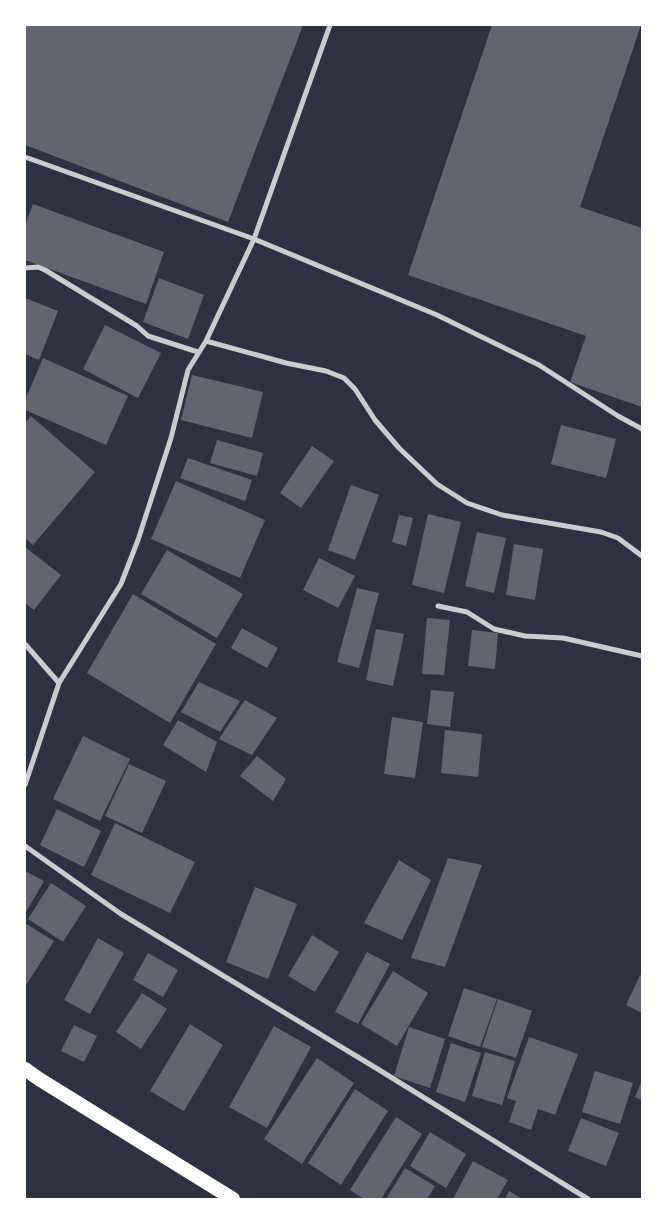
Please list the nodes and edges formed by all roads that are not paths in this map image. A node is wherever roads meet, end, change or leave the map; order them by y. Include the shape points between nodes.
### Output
1 (330, 25) edge
2 (25, 156) edge
3 (254, 239) junction
4 (25, 268) edge
5 (206, 341) junction
6 (198, 352) junction
7 (642, 429) edge
8 (642, 556) edge
9 (438, 606) dead end
10 (25, 644) edge
11 (642, 656) edge
12 (58, 683) junction
13 (25, 785) edge
14 (25, 846) edge
15 (25, 1068) edge
16 (233, 1199) edge
17 (588, 1199) edge

1 - 3 street
2 - 3 street
3 - 5 street
3 - 7 street via 437,316 539,365
4 - 6 street via 45,270 148,336
5 - 6 street
5 - 8 street via 344,378 399,448 437,484 467,503 502,515 601,532 618,538
6 - 12 street via 188,370 171,438 120,584
9 - 11 street via 467,612 494,629 525,636 563,638
10 - 12 street
12 - 13 street
14 - 17 street via 121,914
15 - 16 highway

